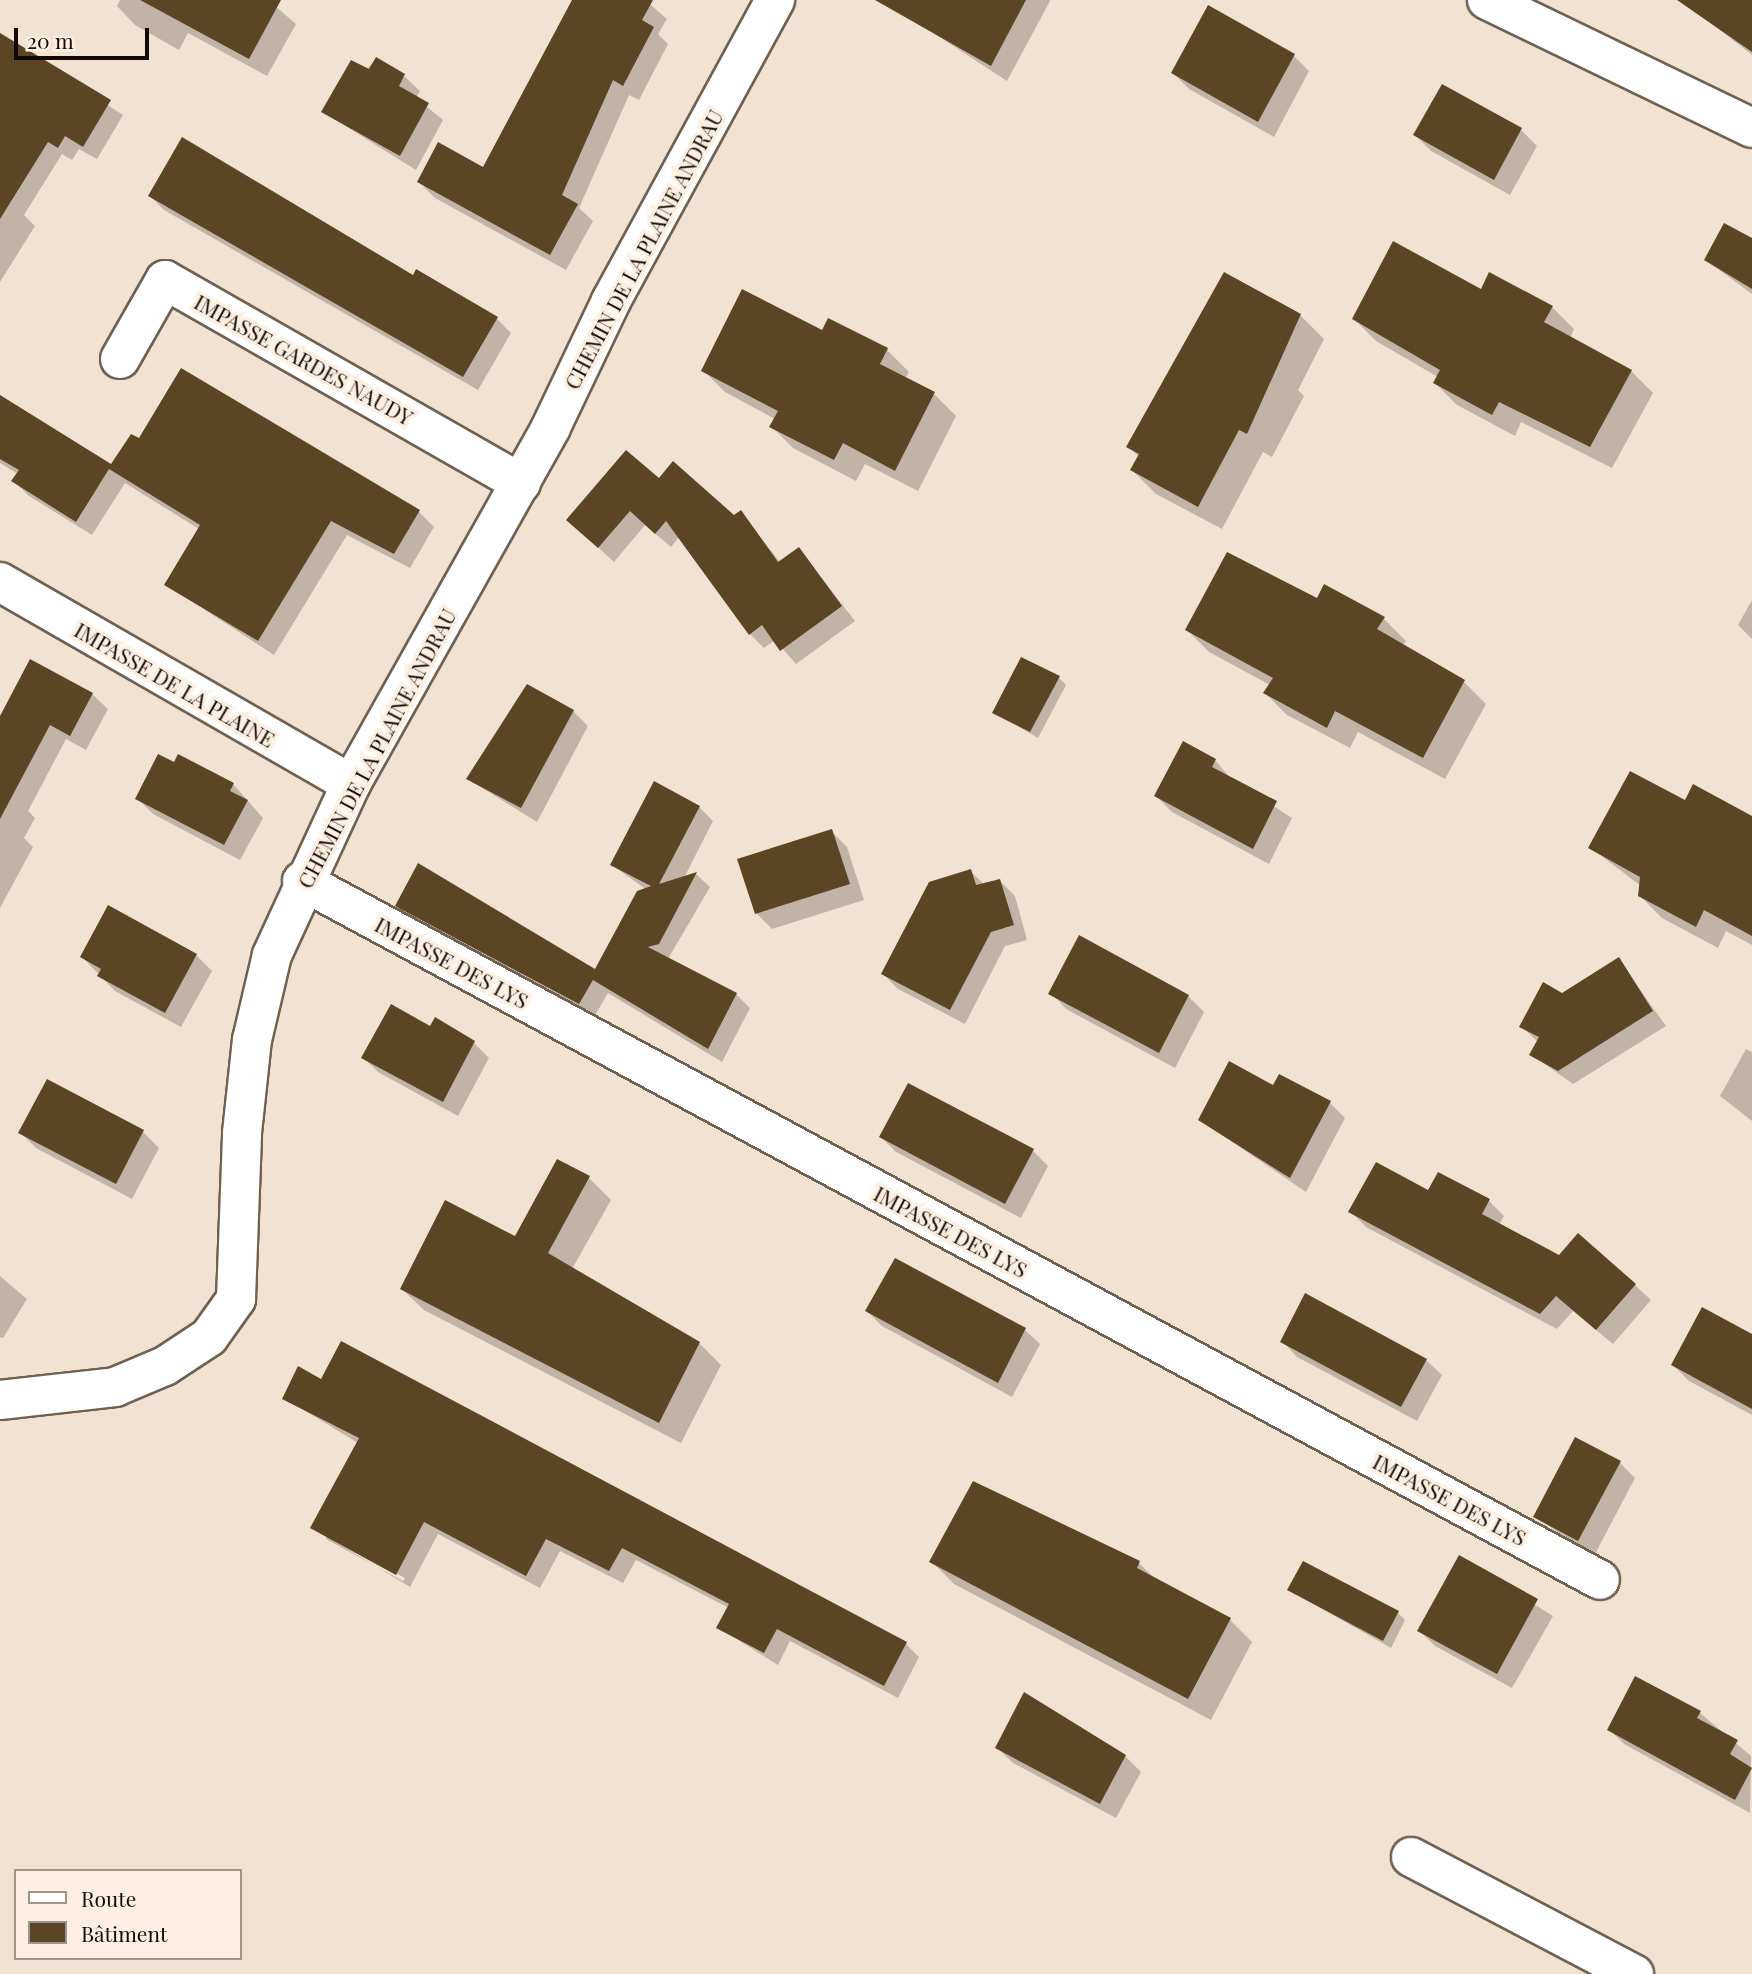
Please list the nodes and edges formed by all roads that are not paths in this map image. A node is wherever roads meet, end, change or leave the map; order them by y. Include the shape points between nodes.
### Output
1 (1487, 0) edge
2 (770, 2) edge
3 (1752, 128) edge
4 (120, 359) dead end
5 (521, 483) junction
6 (0, 582) edge
7 (351, 784) junction
8 (302, 881) junction
9 (0, 1400) edge
10 (1600, 1580) dead end
11 (1411, 1857) dead end
12 (1634, 1974) edge

1 - 3 street
2 - 5 street, CHEMIN DE LA PLAINE ANDRAU
4 - 5 street, IMPASSE GARDES NAUDY via 165,281
5 - 7 street, CHEMIN DE LA PLAINE ANDRAU
6 - 7 street, IMPASSE DE LA PLAINE
7 - 8 street, CHEMIN DE LA PLAINE ANDRAU
8 - 9 street, CHEMIN DE LA PLAINE ANDRAU via 272,955 253,1040 236,1298 209,1337 165,1366 115,1387
8 - 10 street, IMPASSE DES LYS
11 - 12 street

